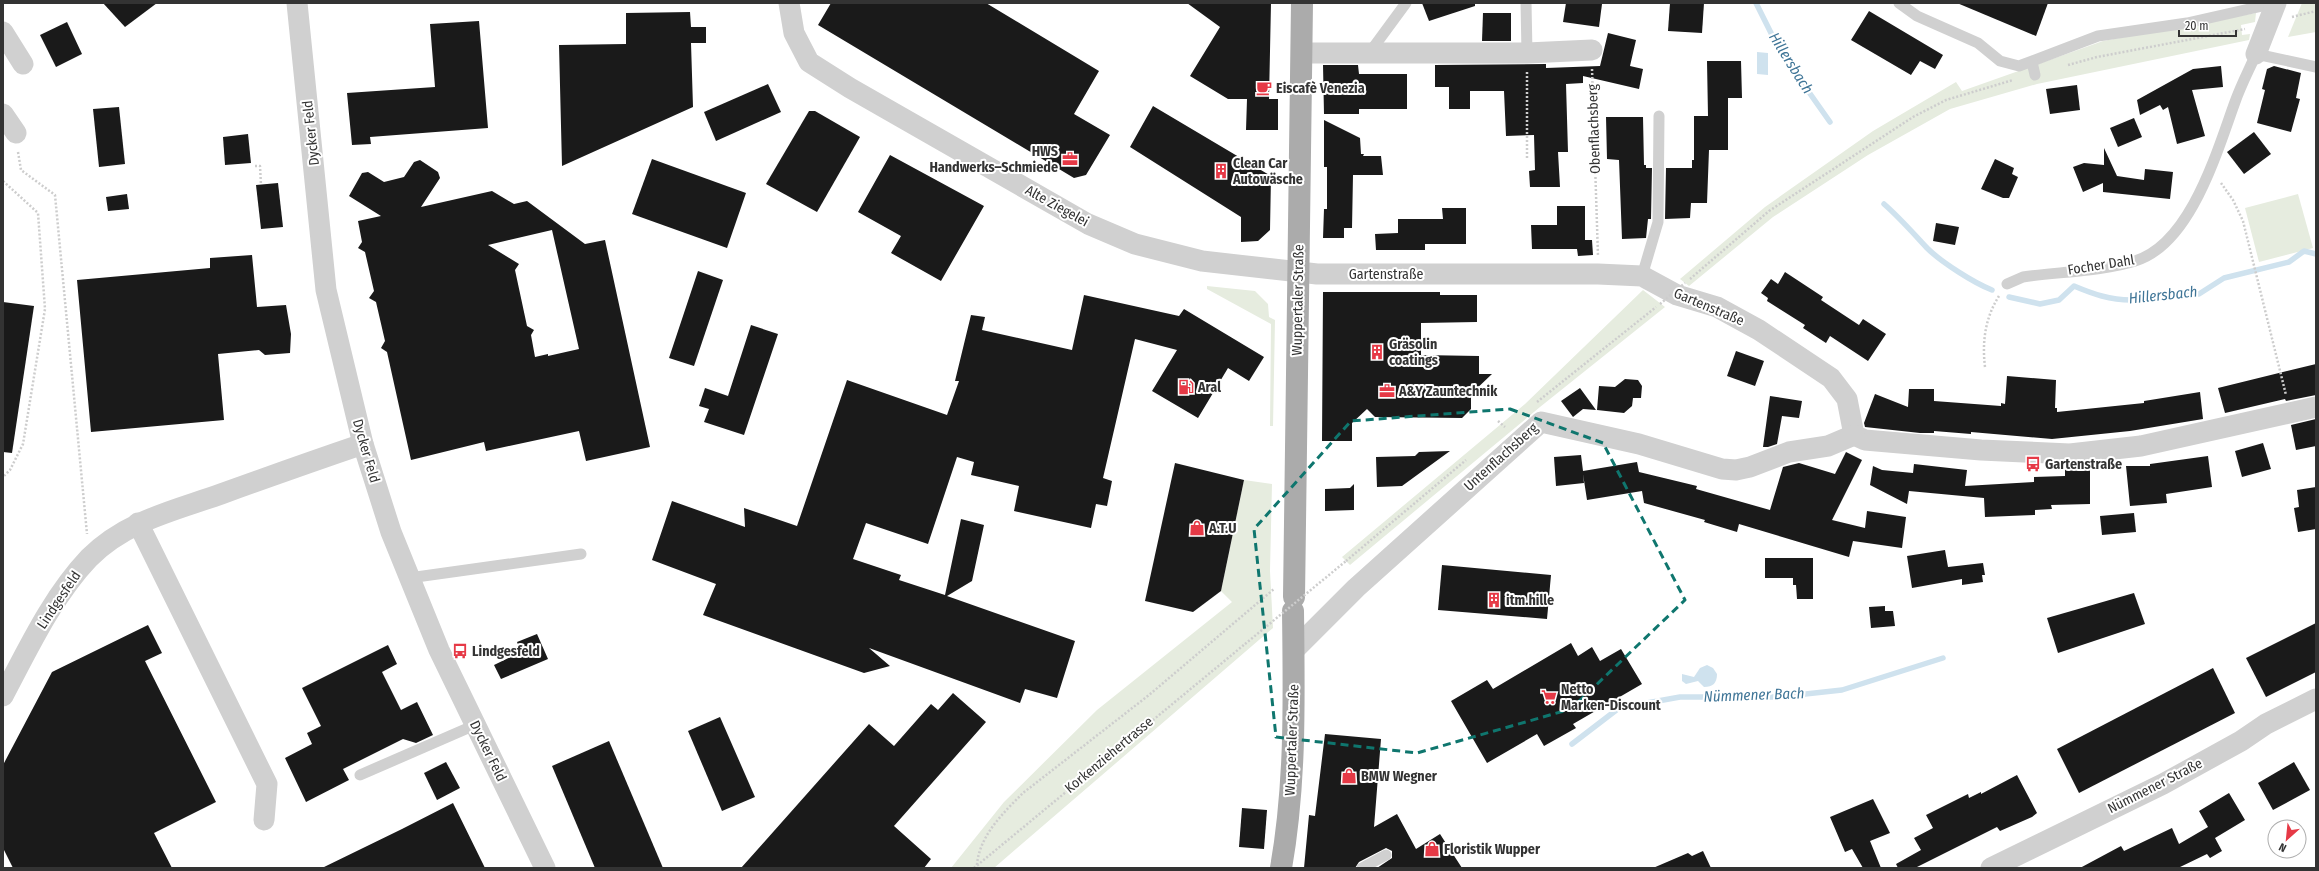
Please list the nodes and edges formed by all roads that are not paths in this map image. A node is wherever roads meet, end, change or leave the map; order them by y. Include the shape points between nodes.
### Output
1 (297, 3) edge
2 (789, 3) edge
3 (1302, 3) edge
4 (1406, 3) edge
5 (1526, 3) edge
6 (1900, 3) edge
7 (2276, 3) edge
8 (3, 32) edge
9 (1592, 50) road end
10 (1370, 52) junction
11 (1302, 53) junction
12 (1527, 53) junction
13 (2256, 54) junction
14 (2032, 62) junction
15 (23, 64) dead end
16 (2316, 67) edge
17 (2035, 75) road end
18 (3, 114) edge
19 (1659, 116) dead end
20 (16, 133) road end
21 (1298, 273) junction
22 (1642, 276) junction
23 (2007, 284) road end
24 (2316, 407) edge
25 (1854, 435) junction
26 (363, 444) junction
27 (138, 523) junction
28 (580, 554) dead end
29 (410, 578) junction
30 (1294, 650) junction
31 (3, 696) edge
32 (2316, 699) edge
33 (475, 725) junction
34 (360, 774) dead end
35 (264, 820) dead end
36 (1386, 855) dead end
37 (545, 868) edge
38 (1281, 868) edge
39 (1362, 868) edge
40 (1991, 868) edge

1 - 26 street, Dycker Feld via 326,290
2 - 21 street, Alte Ziegelei via 794,33 809,62 1088,224 1135,244 1202,262
3 - 11 main road, Wuppertaler Straße
4 - 10 lane
5 - 12 lane
6 - 14 lane via 1917,16 1978,43 2000,61 2019,66
7 - 13 street
7 - 14 lane via 2187,23 2098,36
8 - 15 street
9 - 12 street
10 - 11 street
10 - 12 street
11 - 21 main road, Wuppertaler Straße
13 - 16 lane
13 - 23 lane, Focher Dahl via 2209,171 2192,205 2165,244 2135,262 2023,277
14 - 17 lane
18 - 20 street
19 - 22 lane via 1658,222
21 - 22 street, Gartenstraße
21 - 30 main road, Wuppertaler Straße via 1288,598
22 - 25 street, Gartenstraße via 1678,295 1717,307 1740,318 1831,378 1847,399
24 - 25 street via 2141,446 2070,454 1877,443
25 - 30 street, Untenflachsberg via 1828,446 1789,452 1736,470 1722,469 1639,444 1540,422 1356,588
26 - 27 street, Lindgesfeld
26 - 29 street, Dycker Feld via 391,532
27 - 31 street, Lindgesfeld via 103,545 89,558 54,605
27 - 35 street via 268,784
28 - 29 lane
29 - 33 street, Dycker Feld via 439,650
30 - 38 main road, Wuppertaler Straße via 1290,801
32 - 40 street, Nümmener Straße via 2266,724 2241,741 2163,784
33 - 34 lane
33 - 37 street, Dycker Feld
36 - 39 lane

